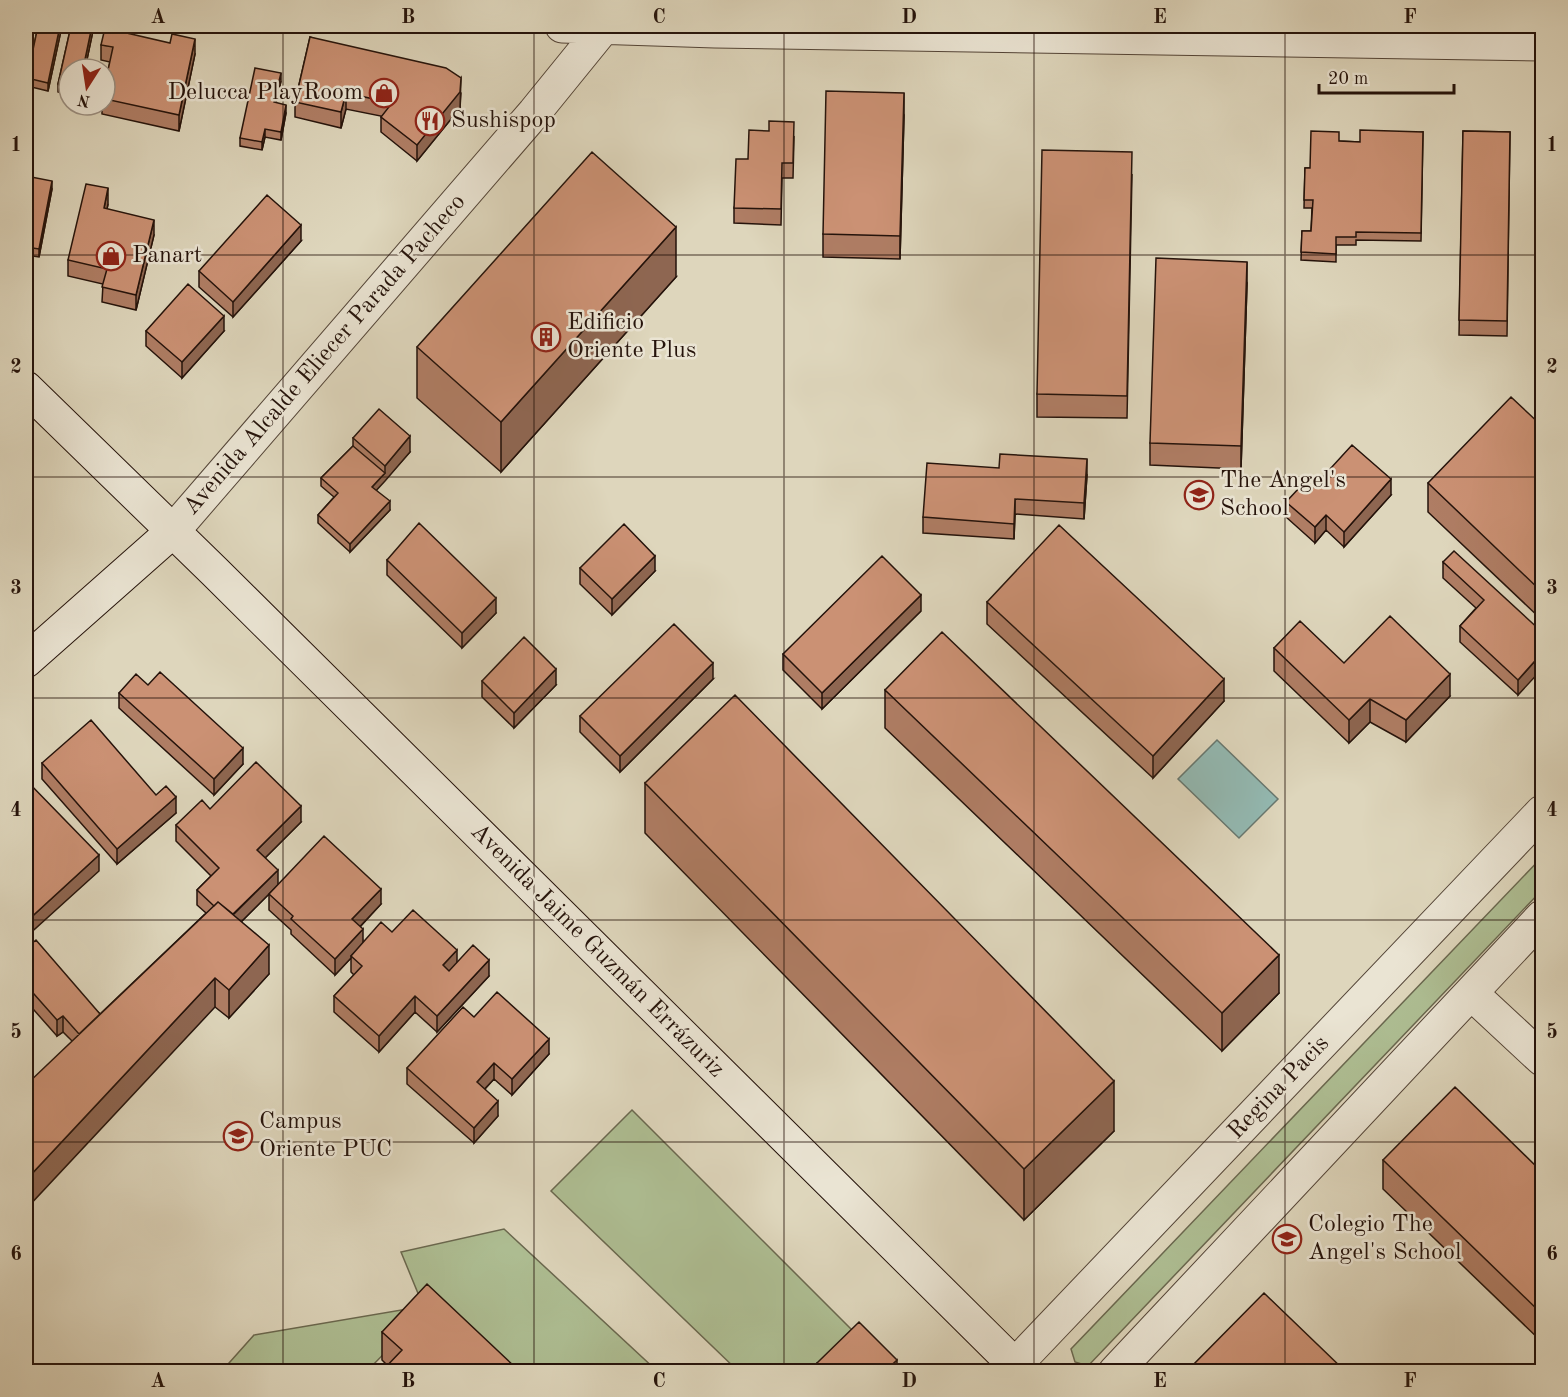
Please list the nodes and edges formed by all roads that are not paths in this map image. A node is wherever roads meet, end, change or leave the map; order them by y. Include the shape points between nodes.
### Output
1 (562, 26) edge
2 (603, 28) junction
3 (983, 31) edge
4 (1542, 45) edge
5 (26, 388) edge
6 (173, 531) junction
7 (26, 661) edge
8 (1542, 812) edge
9 (1542, 917) edge
10 (1471, 993) junction
11 (1542, 1059) edge
12 (1018, 1368) edge
13 (1115, 1371) edge

1 - 2 street
2 - 3 street
2 - 6 street, Avenida Alcalde Eliecer Parada Pacheco
3 - 4 street
5 - 6 street, Avenida Jaime Guzmán Errázuriz
6 - 7 street, Avenida Alcalde Eliecer Parada Pacheco
6 - 12 street, Avenida Jaime Guzmán Errázuriz
8 - 12 street, Regina Pacis
9 - 10 street
10 - 11 street
10 - 13 street

